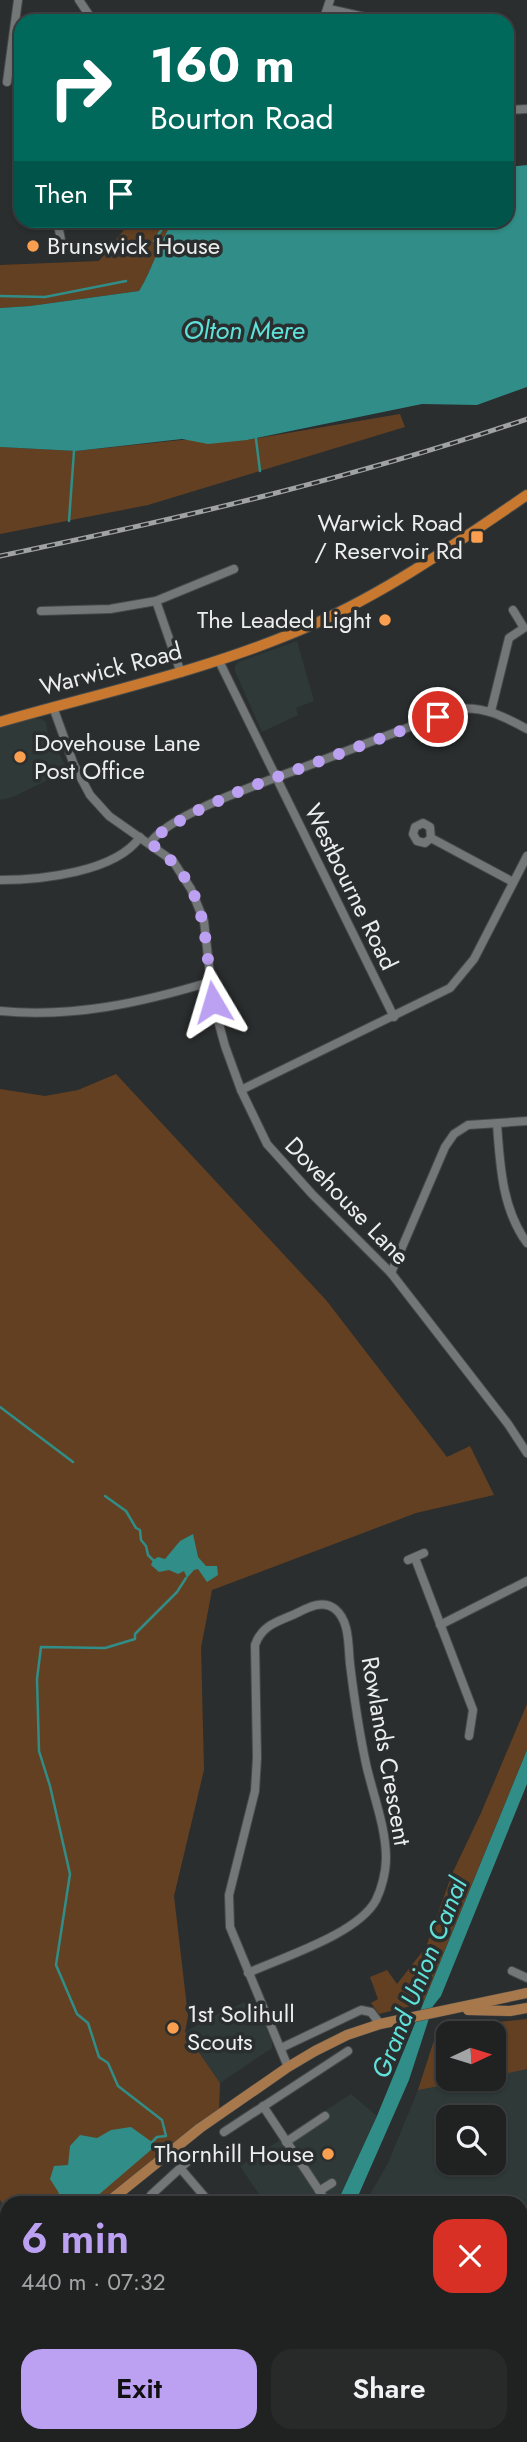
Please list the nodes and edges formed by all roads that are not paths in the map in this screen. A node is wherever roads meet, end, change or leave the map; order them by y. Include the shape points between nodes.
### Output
1 (329, 4) edge
2 (360, 14) edge
3 (14, 30) edge
4 (7, 82) dead end
5 (59, 228) edge
6 (61, 240) dead end
7 (527, 495) edge
8 (234, 569) dead end
9 (156, 601) junction
10 (513, 610) dead end
11 (41, 611) dead end
12 (219, 661) junction
13 (181, 673) junction
14 (53, 707) junction
15 (491, 711) junction
16 (0, 722) edge
17 (527, 729) edge
18 (276, 778) junction
19 (140, 837) junction
20 (431, 838) dead end
21 (150, 843) junction
22 (527, 856) edge
23 (0, 880) edge
24 (513, 881) junction
25 (210, 982) junction
26 (0, 1011) edge
27 (394, 1017) junction
28 (241, 1090) junction
29 (527, 1121) edge
30 (498, 1124) junction
31 (527, 1243) edge
32 (391, 1273) junction
33 (527, 1453) edge
34 (424, 1553) dead end
35 (527, 1581) edge
36 (440, 1625) junction
37 (469, 1736) dead end
38 (512, 1971) dead end
39 (248, 1973) junction
40 (527, 1978) edge
41 (527, 1993) edge
42 (527, 2008) edge
43 (454, 2009) junction
44 (380, 2024) junction
45 (281, 2048) junction
46 (348, 2051) dead end
47 (288, 2067) junction
48 (265, 2082) junction
49 (275, 2097) junction
50 (240, 2100) junction
51 (263, 2106) junction
52 (250, 2115) junction
53 (325, 2116) dead end
54 (224, 2132) dead end
55 (286, 2142) junction
56 (188, 2161) dead end
57 (181, 2169) junction
58 (332, 2183) dead end
59 (151, 2195) dead end
60 (116, 2196) edge
61 (204, 2196) edge

1 - 2 street
3 - 4 street
5 - 6 street
7 - 12 highway, Warwick Road via 362,601
8 - 9 street
9 - 11 street via 110,609
9 - 13 street
10 - 15 street via 524,628 506,645
12 - 13 highway, Warwick Road
12 - 18 street, Westbourne Road
13 - 14 highway, Warwick Road
14 - 16 highway, Warwick Road
14 - 19 street, Dovehouse Lane via 90,796
15 - 17 street
15 - 18 street via 457,709
18 - 21 street via 192,813
18 - 27 street, Westbourne Road
19 - 21 street, Dovehouse Lane
19 - 23 street via 132,848 86,869
20 - 24 street
21 - 25 street, Dovehouse Lane via 173,861 199,906
22 - 24 street
24 - 27 street via 462,975 450,988
25 - 26 street via 113,1008 65,1013
25 - 28 street, Dovehouse Lane
27 - 28 street
28 - 32 street, Dovehouse Lane via 276,1156
29 - 30 street
30 - 31 street via 511,1215
30 - 32 street via 468,1125 454,1134
32 - 33 street, Dovehouse Lane
34 - 36 street via 412,1559
35 - 36 street
36 - 37 street via 473,1710
38 - 40 street
39 - 39 street, Rowlands Crescent via 349,1928 376,1900 384,1876 383,1833 366,1764 347,1633 343,1619 326,1604 265,1627 255,1645 255,1791 229,1895 230,1927
39 - 45 street
41 - 43 main road
42 - 43 main road
43 - 44 main road
44 - 45 street via 371,2012 361,2010
44 - 47 main road via 347,2035
45 - 47 street
46 - 49 street
47 - 48 main road
48 - 49 street
48 - 50 main road
49 - 51 street
50 - 52 street
50 - 60 main road
51 - 52 street
51 - 55 street
52 - 54 street
53 - 55 street
55 - 58 street via 322,2194
56 - 57 street
57 - 59 street
57 - 61 street

